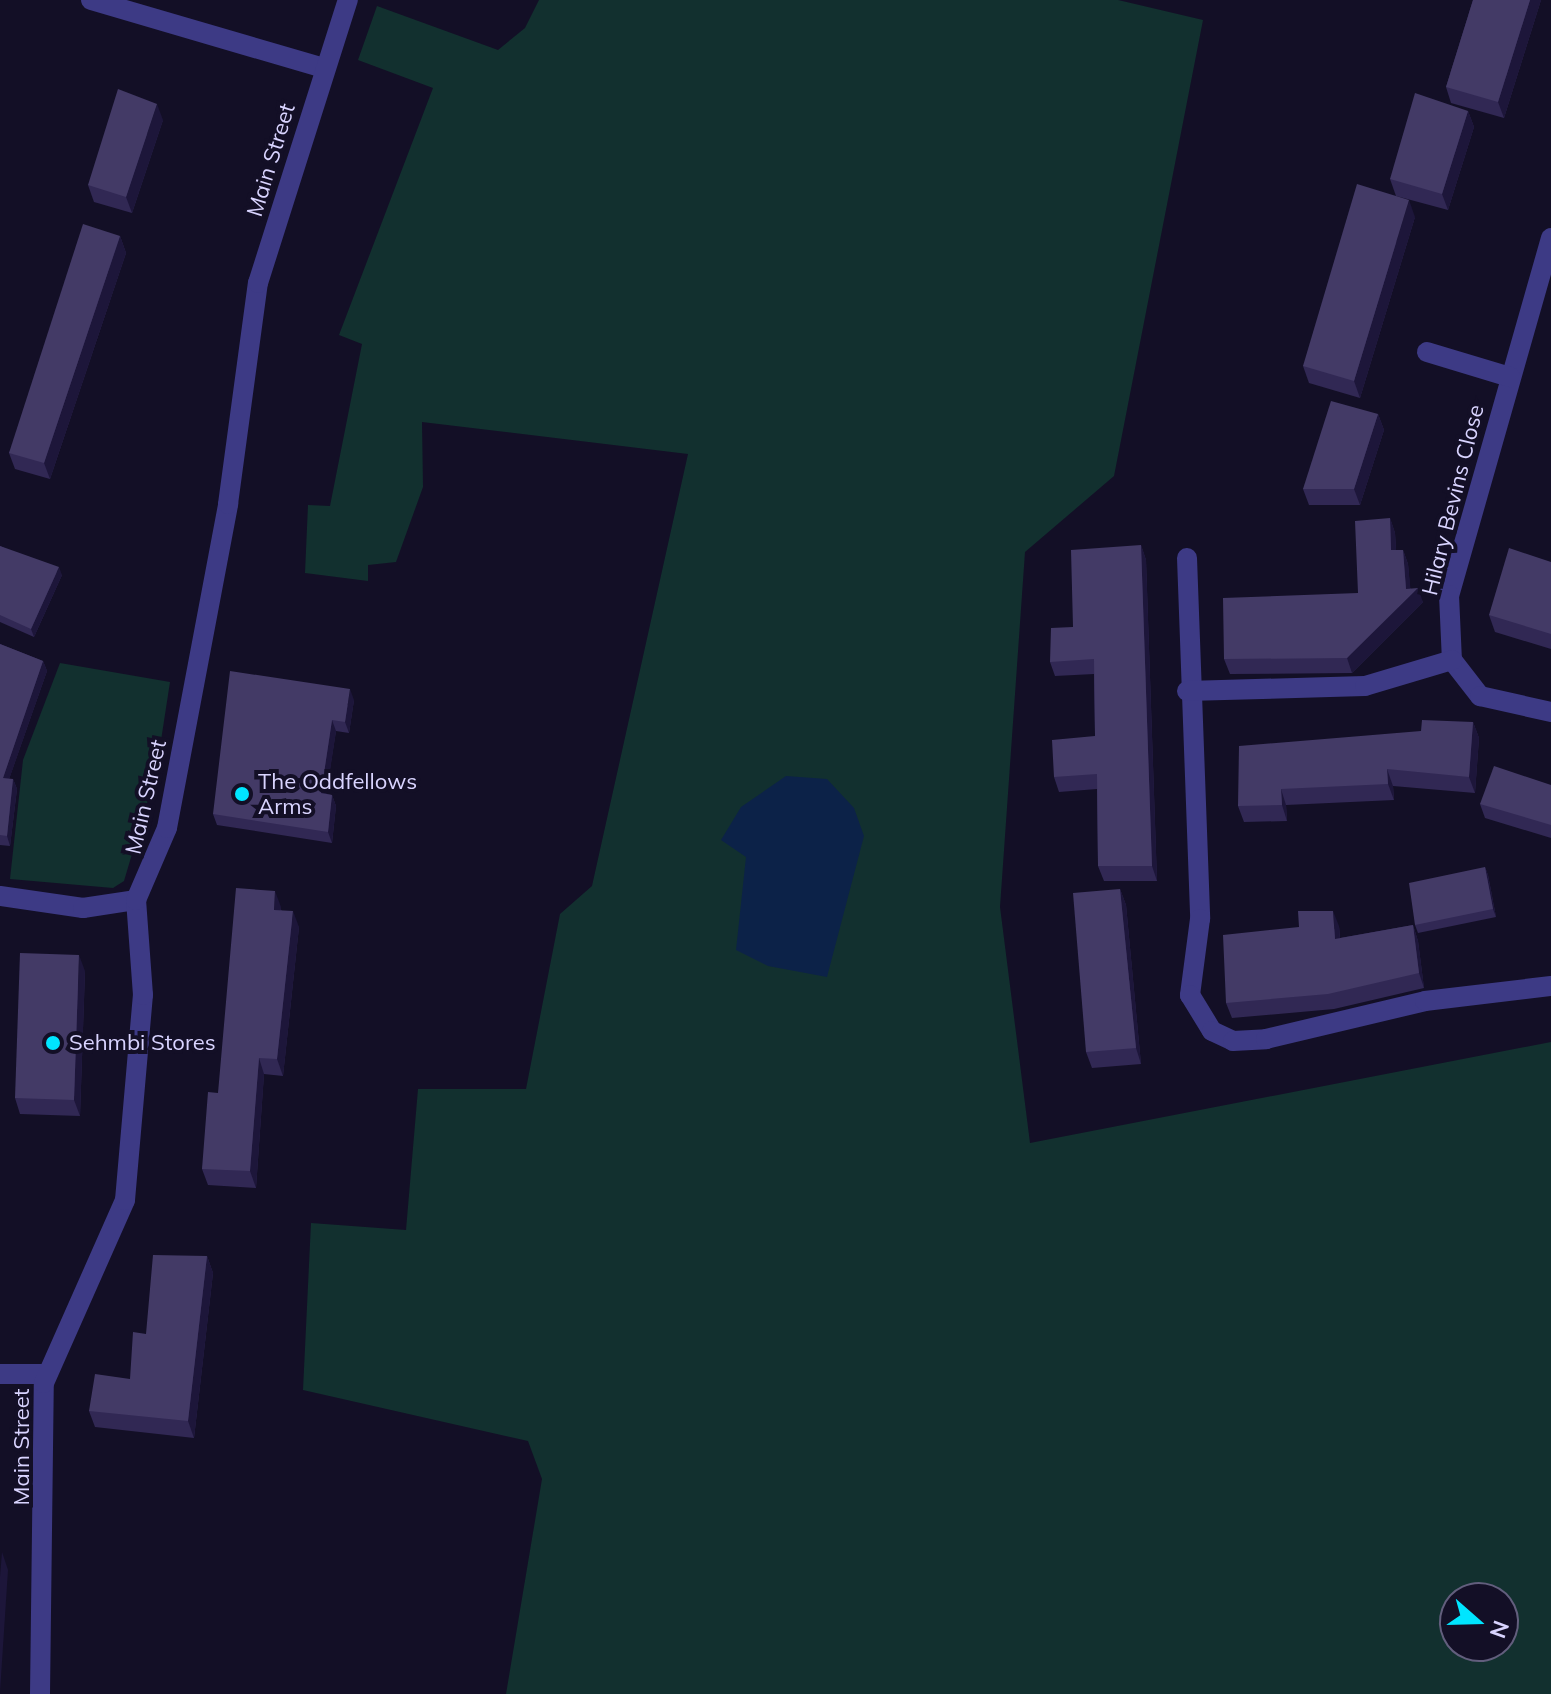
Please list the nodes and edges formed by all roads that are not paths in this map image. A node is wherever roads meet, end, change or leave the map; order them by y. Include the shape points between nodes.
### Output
1 (91, 0) edge
2 (348, 0) edge
3 (324, 68) junction
4 (1551, 238) edge
5 (1427, 352) dead end
6 (1510, 377) junction
7 (1187, 558) dead end
8 (1452, 660) junction
9 (1187, 691) junction
10 (1551, 712) edge
11 (0, 896) edge
12 (136, 900) junction
13 (1551, 986) edge
14 (0, 1374) edge
15 (46, 1374) junction
16 (40, 1694) edge

1 - 3 street
2 - 3 street, Main Street
3 - 12 street, Main Street via 258,283 228,504 167,828
4 - 6 street, Hilary Bevins Close
5 - 6 street
6 - 8 street, Hilary Bevins Close via 1449,595
7 - 9 street
8 - 9 street via 1365,686
8 - 10 street via 1480,696
9 - 13 street via 1200,919 1190,995 1212,1031 1233,1041 1266,1039 1425,1001
11 - 12 street via 83,908
12 - 15 street, Main Street via 143,995 128,1184 116,1232
14 - 15 street
15 - 16 street, Main Street

